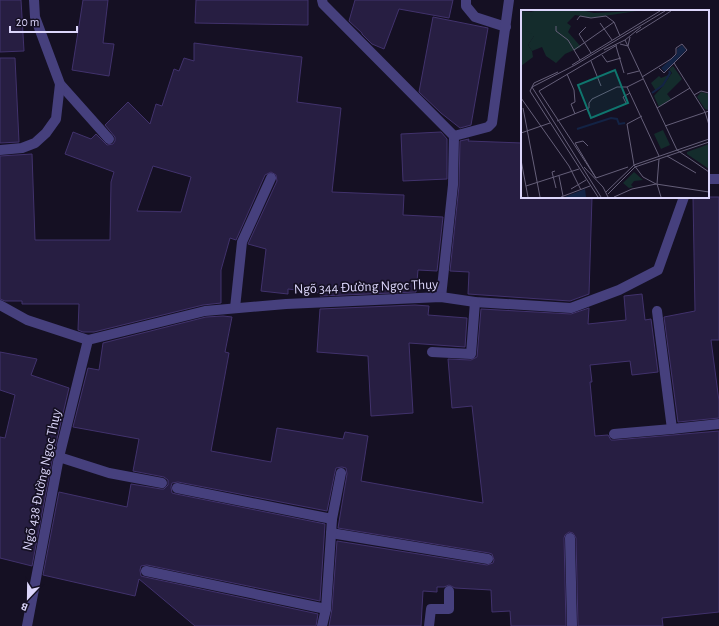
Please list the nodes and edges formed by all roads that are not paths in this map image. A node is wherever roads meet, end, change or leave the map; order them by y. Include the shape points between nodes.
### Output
1 (34, 0) edge
2 (322, 0) edge
3 (466, 0) edge
4 (508, 0) edge
5 (506, 27) junction
6 (60, 84) junction
7 (454, 136) junction
8 (109, 139) dead end
9 (0, 150) edge
10 (271, 178) dead end
11 (684, 198) edge
12 (441, 297) junction
13 (475, 302) junction
14 (0, 305) edge
15 (235, 308) junction
16 (657, 311) dead end
17 (88, 340) junction
18 (432, 352) dead end
19 (719, 424) edge
20 (672, 429) junction
21 (614, 434) dead end
22 (59, 457) junction
23 (341, 473) dead end
24 (162, 483) dead end
25 (177, 488) dead end
26 (332, 518) junction
27 (331, 532) junction
28 (570, 538) dead end
29 (488, 559) dead end
30 (146, 571) dead end
31 (449, 591) dead end
32 (326, 609) junction
33 (27, 626) edge
34 (322, 626) edge
35 (429, 626) edge
36 (572, 626) edge

1 - 6 street via 35,17
2 - 7 street via 323,4
3 - 5 street via 466,6 475,18
4 - 5 street
5 - 7 street via 492,122 488,127
6 - 8 street
6 - 9 street via 56,118 46,133 35,143 22,148
7 - 12 street via 453,185
10 - 15 street via 242,242
11 - 13 street, Ngõ 344 Đường Ngọc Thụy via 658,270 619,290 571,308
12 - 13 street, Ngõ 344 Đường Ngọc Thụy
12 - 15 street, Ngõ 344 Đường Ngọc Thụy
13 - 18 street via 471,354
14 - 17 street via 27,320
15 - 17 street, Ngõ 344 Đường Ngọc Thụy via 205,311
16 - 20 street
17 - 22 street, Ngõ 438 Đường Ngọc Thụy
19 - 20 street
20 - 21 street
22 - 24 street via 110,473
22 - 33 street, Ngõ 438 Đường Ngọc Thụy
23 - 26 street
25 - 26 street
26 - 27 street
27 - 29 street
27 - 32 street
28 - 36 street
30 - 32 street
31 - 35 street via 449,609 431,609
32 - 34 street

